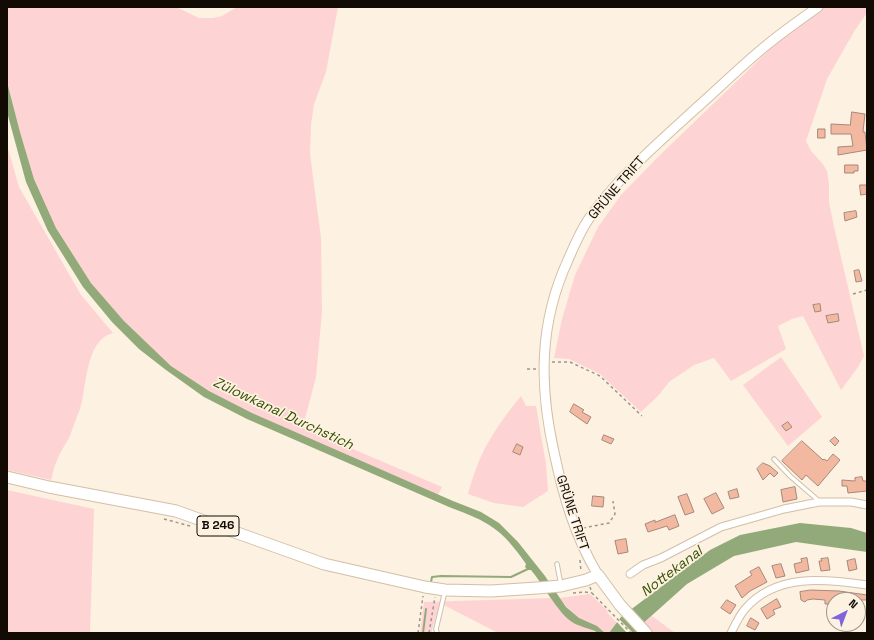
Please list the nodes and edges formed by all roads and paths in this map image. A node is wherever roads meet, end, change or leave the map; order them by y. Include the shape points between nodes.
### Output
1 (818, 7) edge
2 (867, 290) edge
3 (854, 294) dead end
4 (544, 362) junction
5 (642, 416) dead end
6 (774, 459) dead end
7 (7, 477) edge
8 (613, 501) dead end
9 (819, 502) junction
10 (867, 505) edge
11 (158, 517) dead end
12 (194, 528) dead end
13 (580, 529) dead end
14 (557, 564) dead end
15 (630, 574) dead end
16 (598, 575) junction
17 (867, 584) edge
18 (557, 586) junction
19 (445, 590) junction
20 (424, 591) junction
21 (570, 594) dead end
22 (435, 597) dead end
23 (615, 608) junction
24 (645, 632) edge
25 (418, 633) edge
26 (429, 633) edge
27 (437, 633) edge
28 (631, 633) edge
29 (731, 633) edge

1 - 4 main road, GRÜNE TRIFT via 768,44 668,134 623,177 604,200 575,244 555,292 547,327
2 - 3 path
4 - 5 path via 570,362 600,376
4 - 16 main road, GRÜNE TRIFT via 548,419 558,470 575,529 586,556
6 - 9 lane
7 - 20 main road, B 246 via 176,511 324,564
8 - 13 path via 615,514 608,523
9 - 10 street via 852,502
9 - 15 street via 721,527 643,565
11 - 12 path
14 - 18 lane
16 - 18 main road, B 246
16 - 23 main road
17 - 29 street via 814,580 779,586 769,590 744,610
18 - 19 main road, B 246 via 491,591
19 - 20 main road, B 246
19 - 27 lane
20 - 25 path
21 - 23 path via 592,593
22 - 26 path
23 - 24 main road
23 - 28 path

